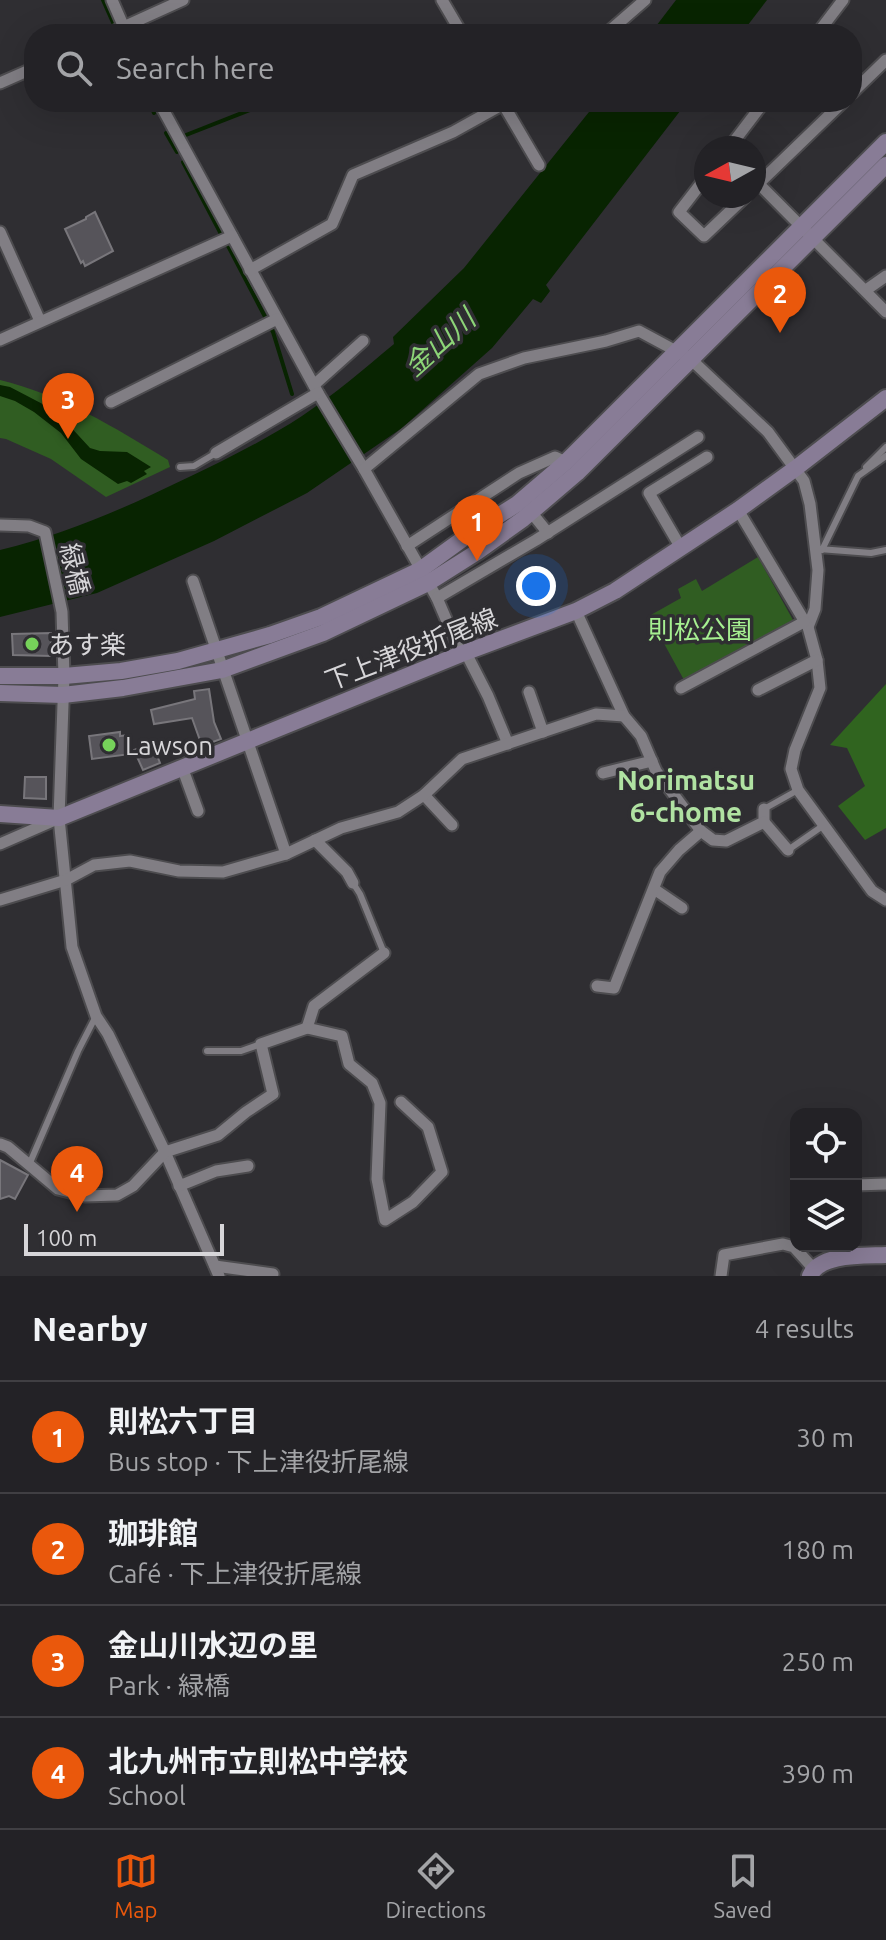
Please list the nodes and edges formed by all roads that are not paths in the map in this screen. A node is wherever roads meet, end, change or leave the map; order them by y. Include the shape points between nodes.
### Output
1 (112, 0) edge
2 (183, 0) edge
3 (442, 0) edge
4 (645, 0) edge
5 (843, 0) edge
6 (122, 24) edge
7 (137, 24) edge
8 (456, 24) edge
9 (617, 24) edge
10 (825, 24) edge
11 (886, 60) edge
12 (24, 72) edge
13 (0, 83) edge
14 (862, 83) edge
15 (164, 112) edge
16 (488, 112) edge
17 (509, 112) edge
18 (756, 112) edge
19 (833, 112) edge
20 (738, 136) edge
21 (886, 142) edge
22 (539, 165) dead end
23 (886, 165) edge
24 (766, 176) edge
25 (694, 193) edge
26 (766, 195) edge
27 (733, 208) edge
28 (806, 231) junction
29 (0, 232) edge
30 (232, 236) junction
31 (250, 270) junction
32 (886, 276) edge
33 (866, 290) junction
34 (886, 312) edge
35 (277, 319) junction
36 (40, 321) junction
37 (0, 340) edge
38 (363, 341) dead end
39 (684, 355) junction
40 (318, 392) junction
41 (886, 398) edge
42 (111, 402) dead end
43 (698, 437) dead end
44 (886, 447) edge
45 (216, 453) joint
46 (886, 456) edge
47 (707, 457) dead end
48 (566, 462) junction
49 (180, 467) dead end
50 (362, 467) junction
51 (796, 468) junction
52 (858, 476) junction
53 (738, 510) junction
54 (531, 512) junction
55 (0, 525) edge
56 (548, 533) junction
57 (407, 546) junction
58 (681, 548) junction
59 (819, 549) junction
60 (886, 550) edge
61 (193, 581) dead end
62 (428, 584) junction
63 (576, 611) junction
64 (806, 624) junction
65 (216, 652) junction
66 (464, 654) junction
67 (817, 660) junction
68 (222, 670) junction
69 (0, 676) edge
70 (64, 676) junction
71 (681, 688) dead end
72 (758, 690) dead end
73 (529, 692) dead end
74 (0, 693) edge
75 (63, 695) junction
76 (624, 716) junction
77 (543, 732) junction
78 (248, 740) junction
79 (508, 744) junction
80 (652, 761) junction
81 (182, 767) junction
82 (603, 773) dead end
83 (798, 790) junction
84 (424, 795) junction
85 (198, 811) dead end
86 (0, 814) edge
87 (764, 815) junction
88 (59, 818) junction
89 (452, 825) dead end
90 (824, 825) junction
91 (701, 831) junction
92 (315, 840) junction
93 (0, 844) edge
94 (788, 850) joint
95 (286, 854) junction
96 (66, 880) junction
97 (353, 883) joint
98 (654, 889) junction
99 (0, 900) edge
100 (886, 900) edge
101 (682, 908) dead end
102 (384, 953) joint
103 (597, 986) dead end
104 (96, 1016) junction
105 (307, 1028) junction
106 (261, 1044) junction
107 (207, 1051) dead end
108 (401, 1102) dead end
109 (0, 1144) edge
110 (165, 1152) junction
111 (29, 1165) junction
112 (248, 1166) dead end
113 (886, 1184) edge
114 (862, 1185) edge
115 (179, 1186) junction
116 (790, 1245) edge
117 (799, 1252) edge
118 (886, 1255) edge
119 (217, 1271) edge
120 (812, 1272) edge
121 (273, 1274) dead end
122 (721, 1276) edge

1 - 6 street
2 - 7 street
3 - 8 street
4 - 9 street
5 - 10 street
11 - 14 street
12 - 13 street
15 - 30 street
16 - 31 street via 353,175 332,224
17 - 22 street
18 - 20 street
19 - 24 street
21 - 28 street
23 - 28 street
25 - 27 street via 679,212 704,236
26 - 28 street
28 - 33 street
28 - 39 street
29 - 36 street
30 - 31 street
30 - 36 street
31 - 35 street
32 - 33 street
33 - 34 street
35 - 40 street
35 - 42 street
36 - 37 street
38 - 40 street
39 - 48 street
39 - 50 street via 639,331 524,358 479,374
39 - 51 street via 768,432
39 - 54 street via 577,473
40 - 45 street
40 - 50 street
41 - 51 street, 下上津役折尾線
43 - 56 street
44 - 52 lane
45 - 49 lane via 194,466
46 - 52 lane
47 - 58 street via 649,493
48 - 57 street via 555,457 519,473
48 - 62 street via 517,504 471,533
50 - 57 street
51 - 53 street, 下上津役折尾線
51 - 59 street via 804,481
52 - 59 lane
53 - 58 street, 下上津役折尾線
53 - 64 street
54 - 56 street
54 - 62 street
55 - 70 street, 緑橋 via 45,532 62,612
56 - 62 street
57 - 62 street
58 - 63 street, 下上津役折尾線
59 - 60 lane
59 - 64 street via 815,609
61 - 65 street
62 - 65 street
62 - 66 street
62 - 68 street via 323,633
63 - 66 street, 下上津役折尾線
63 - 76 street
64 - 67 street
64 - 71 street
65 - 68 street
65 - 70 street
66 - 78 street, 下上津役折尾線
66 - 79 street
67 - 72 street
67 - 83 street via 820,688 791,769
68 - 75 street
68 - 78 street
69 - 70 street
70 - 75 street, 緑橋
73 - 77 street
74 - 75 street
75 - 88 street, 緑橋
76 - 77 street via 596,714
76 - 80 street
77 - 79 street
78 - 81 street, 下上津役折尾線
78 - 95 street
79 - 84 street via 462,759
80 - 82 street
80 - 91 street
81 - 85 street
81 - 88 street, 下上津役折尾線
83 - 87 lane
83 - 90 street
84 - 89 street
84 - 92 street via 398,812
86 - 88 street, 下上津役折尾線
87 - 91 street via 726,841
87 - 94 street
88 - 93 street
88 - 96 street, 緑橋
90 - 94 lane
90 - 100 street via 872,891
91 - 98 street via 660,872
92 - 95 street
92 - 97 street
95 - 96 street via 223,872 179,871 130,861 94,865
96 - 99 street
96 - 104 street, 緑橋 via 72,947
97 - 102 lane
98 - 101 street
98 - 103 street via 614,988
102 - 105 street via 314,1006
104 - 110 street, 緑橋
104 - 111 lane
105 - 106 street
105 - 108 street via 342,1036 349,1064 372,1083 380,1103 377,1179 385,1220 413,1202 442,1172 428,1127
106 - 107 lane via 241,1051
106 - 110 street via 273,1094 218,1135
109 - 111 street
110 - 111 street via 117,1195 85,1196 58,1189
110 - 115 street, 緑橋
112 - 115 street via 216,1171
113 - 114 street
115 - 119 street, 緑橋
116 - 122 street via 724,1255
117 - 120 street
118 - 120 street via 843,1257
119 - 121 street

